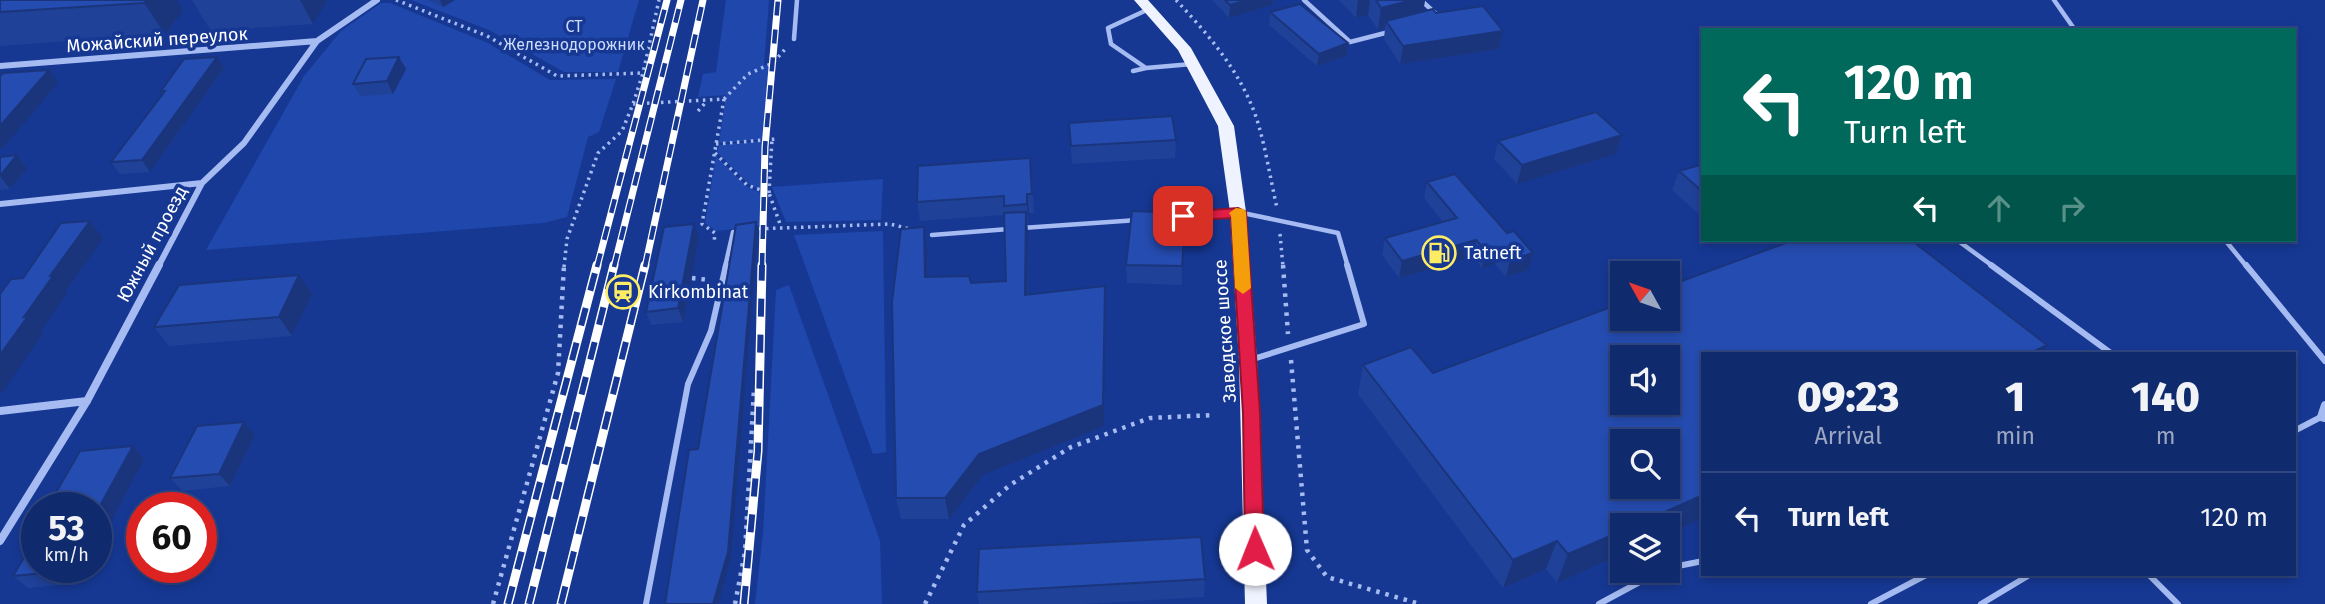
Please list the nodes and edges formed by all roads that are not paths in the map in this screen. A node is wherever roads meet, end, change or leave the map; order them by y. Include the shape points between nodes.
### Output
1 (377, 0) edge
2 (797, 0) edge
3 (1304, 0) edge
4 (1422, 0) edge
5 (2054, 0) edge
6 (1145, 5) edge
7 (1428, 22) edge
8 (2074, 28) edge
9 (1402, 29) edge
10 (794, 39) road end
11 (317, 41) junction
12 (1193, 64) junction
13 (0, 66) edge
14 (1146, 68) junction
15 (1133, 71) dead end
16 (202, 183) junction
17 (0, 204) edge
18 (1238, 212) junction
19 (1169, 218) edge
20 (1141, 220) edge
21 (733, 232) edge
22 (932, 235) road end
23 (1960, 242) edge
24 (2227, 242) edge
25 (2109, 352) edge
26 (2325, 360) edge
27 (1248, 361) junction
28 (87, 401) junction
29 (2325, 405) edge
30 (0, 411) edge
31 (2323, 417) edge
32 (2296, 429) edge
33 (0, 541) edge
34 (1701, 561) edge
35 (1680, 566) edge
36 (1924, 576) edge
37 (2028, 576) edge
38 (2150, 576) edge
39 (1638, 583) edge
40 (646, 604) edge
41 (1257, 604) edge
42 (1599, 604) edge
43 (1871, 604) edge
44 (1981, 604) edge
45 (2178, 604) edge

1 - 11 street, Южный проезд
2 - 10 lane
3 - 9 lane via 1350,42
4 - 7 lane via 1441,19
5 - 8 lane
6 - 12 main road, Заводское шоссе
6 - 14 lane via 1108,28 1111,44
11 - 13 street, Можайский переулок
11 - 16 street, Южный проезд via 244,143
12 - 14 lane
12 - 18 main road, Заводское шоссе via 1226,126
14 - 15 lane
16 - 17 street
16 - 28 street, Южный проезд
18 - 19 lane
18 - 27 main road, Заводское шоссе
18 - 27 lane via 1338,233 1364,324
20 - 22 lane
21 - 40 lane via 711,331 688,384
23 - 25 lane
24 - 26 lane
27 - 41 main road, Заводское шоссе
28 - 30 street
28 - 33 street, Южный проезд
29 - 31 street
31 - 32 lane
34 - 35 lane
36 - 43 lane
37 - 44 lane
38 - 45 lane
39 - 42 lane

